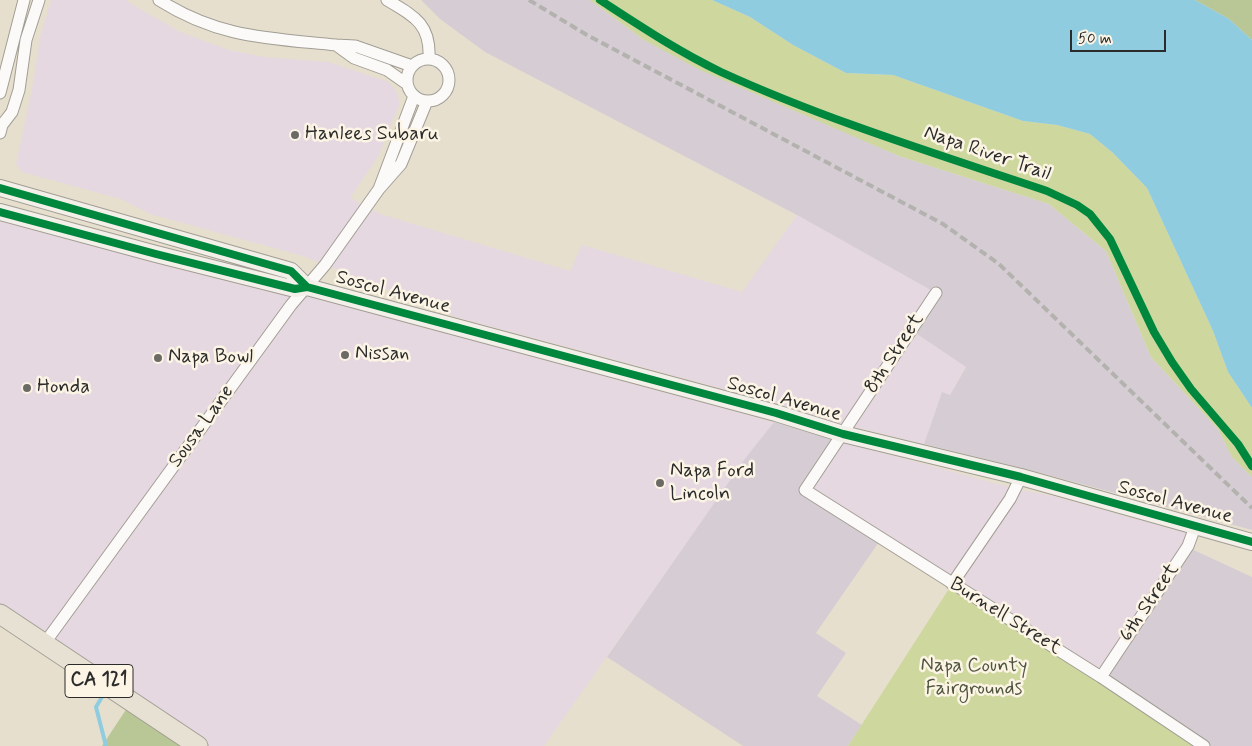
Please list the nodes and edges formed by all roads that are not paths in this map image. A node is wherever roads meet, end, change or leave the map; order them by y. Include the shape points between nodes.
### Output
1 (24, 0) edge
2 (39, 0) edge
3 (159, 0) edge
4 (387, 0) edge
5 (336, 45) junction
6 (429, 59) junction
7 (412, 66) junction
8 (407, 84) junction
9 (0, 93) edge
10 (414, 96) junction
11 (427, 101) junction
12 (1, 126) edge
13 (0, 188) edge
14 (379, 189) junction
15 (0, 212) edge
16 (307, 287) junction
17 (936, 293) dead end
18 (843, 434) junction
19 (1021, 477) junction
20 (804, 490) joint
21 (1195, 527) junction
22 (1252, 542) edge
23 (952, 584) junction
24 (0, 614) edge
25 (44, 644) junction
26 (1101, 677) junction
27 (198, 746) edge
28 (1204, 746) edge

1 - 9 street
2 - 12 street via 26,40 19,90 12,112
3 - 5 street via 188,17 234,34
4 - 6 street via 414,16 424,28 430,45
5 - 7 street via 355,46
5 - 8 street via 354,58 387,70
6 - 7 street
6 - 11 street via 445,68 449,82 439,98
7 - 8 street
8 - 10 street
10 - 11 street
10 - 14 street, Sousa Lane
11 - 14 street, Sousa Lane via 401,164
13 - 16 main road, Soscol Avenue via 291,271
14 - 16 street, Sousa Lane
15 - 16 main road, Soscol Avenue via 296,289
16 - 18 main road, Soscol Avenue via 776,413
16 - 25 street, Sousa Lane via 290,305
17 - 18 street, 8th Street
18 - 19 main road, Soscol Avenue
18 - 20 street, 8th Street
19 - 21 main road, Soscol Avenue
19 - 23 street via 1010,500
20 - 23 street, Burnell Street
21 - 22 main road, Soscol Avenue
21 - 26 street, 6th Street via 1188,546
23 - 26 street, Burnell Street
24 - 25 main road, CA 121
25 - 27 main road, CA 121
26 - 28 street, Burnell Street

